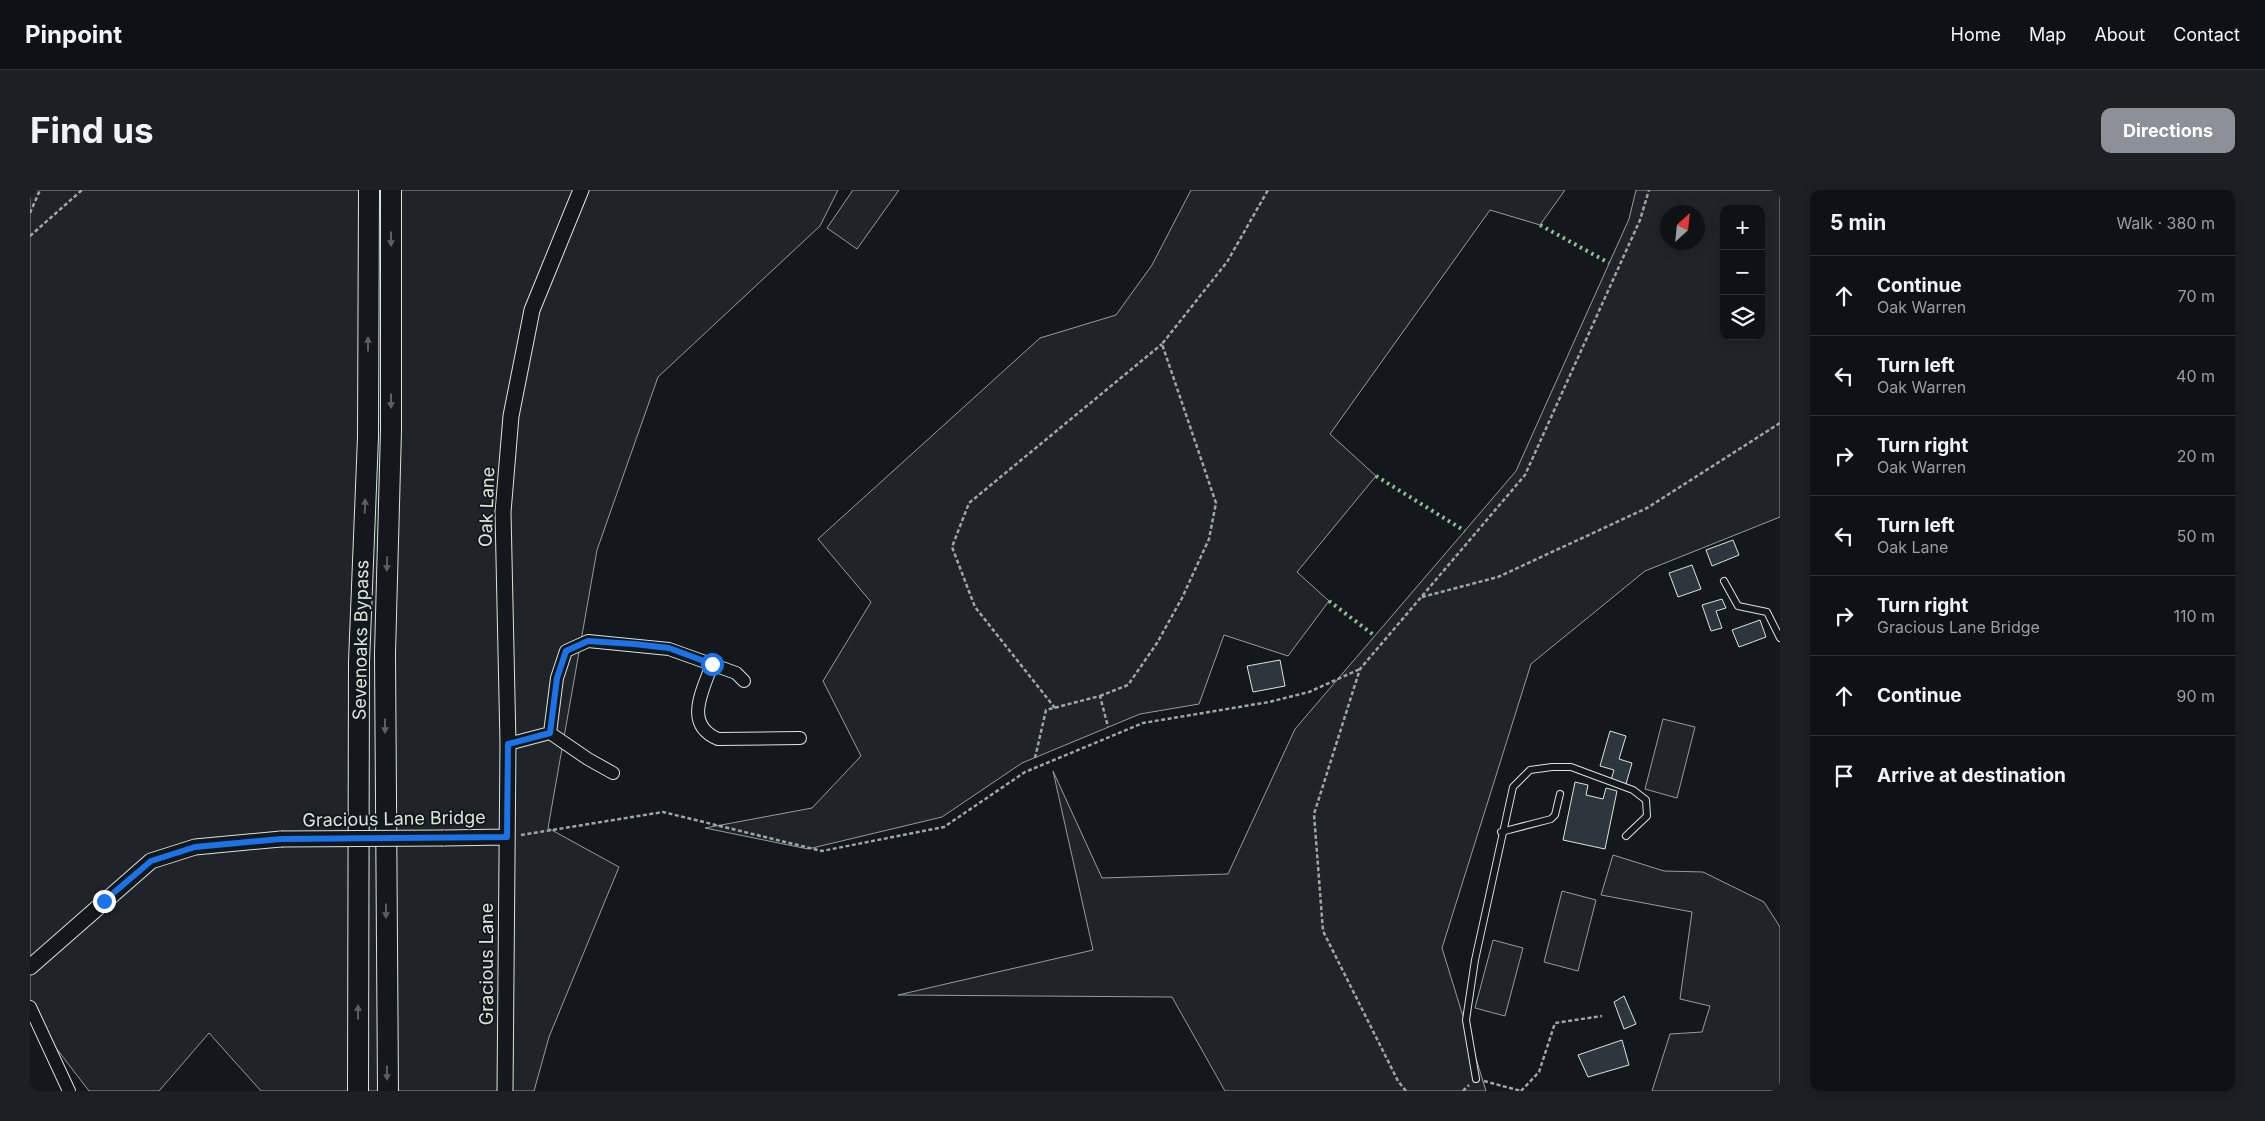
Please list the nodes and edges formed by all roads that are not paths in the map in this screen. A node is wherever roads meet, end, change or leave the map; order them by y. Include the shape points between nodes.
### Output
1 (369, 190) edge
2 (391, 190) edge
3 (582, 190) edge
4 (1724, 581) dead end
5 (1780, 638) edge
6 (712, 664) junction
7 (744, 681) dead end
8 (550, 733) junction
9 (800, 738) dead end
10 (508, 744) junction
11 (613, 773) dead end
12 (1560, 794) dead end
13 (1501, 832) junction
14 (1626, 836) dead end
15 (507, 837) junction
16 (30, 967) edge
17 (30, 1007) edge
18 (1476, 1079) road end
19 (69, 1091) edge
20 (358, 1091) edge
21 (388, 1091) edge
22 (505, 1091) edge

20 -> 1 highway, Sevenoaks Bypass via 359,662 368,438
2 -> 21 highway, Sevenoaks Bypass via 385,653
3 - 10 street, Oak Lane via 532,310 511,416 503,512
4 - 5 lane via 1738,606 1767,612
6 - 7 street via 736,673
6 - 8 street via 669,648 588,641 566,651 557,678
6 - 9 street via 698,709 698,719 708,735 718,739
8 - 10 street
8 - 11 street
10 - 15 street, Oak Lane
12 - 13 lane via 1551,820
13 - 14 lane via 1513,787 1530,770 1552,766 1571,767 1633,790 1646,800 1647,816
13 - 18 lane via 1466,1020
15 - 16 street, Gracious Lane Bridge, bridge via 281,839 195,847 151,861
15 - 22 street, Gracious Lane
17 - 19 street

